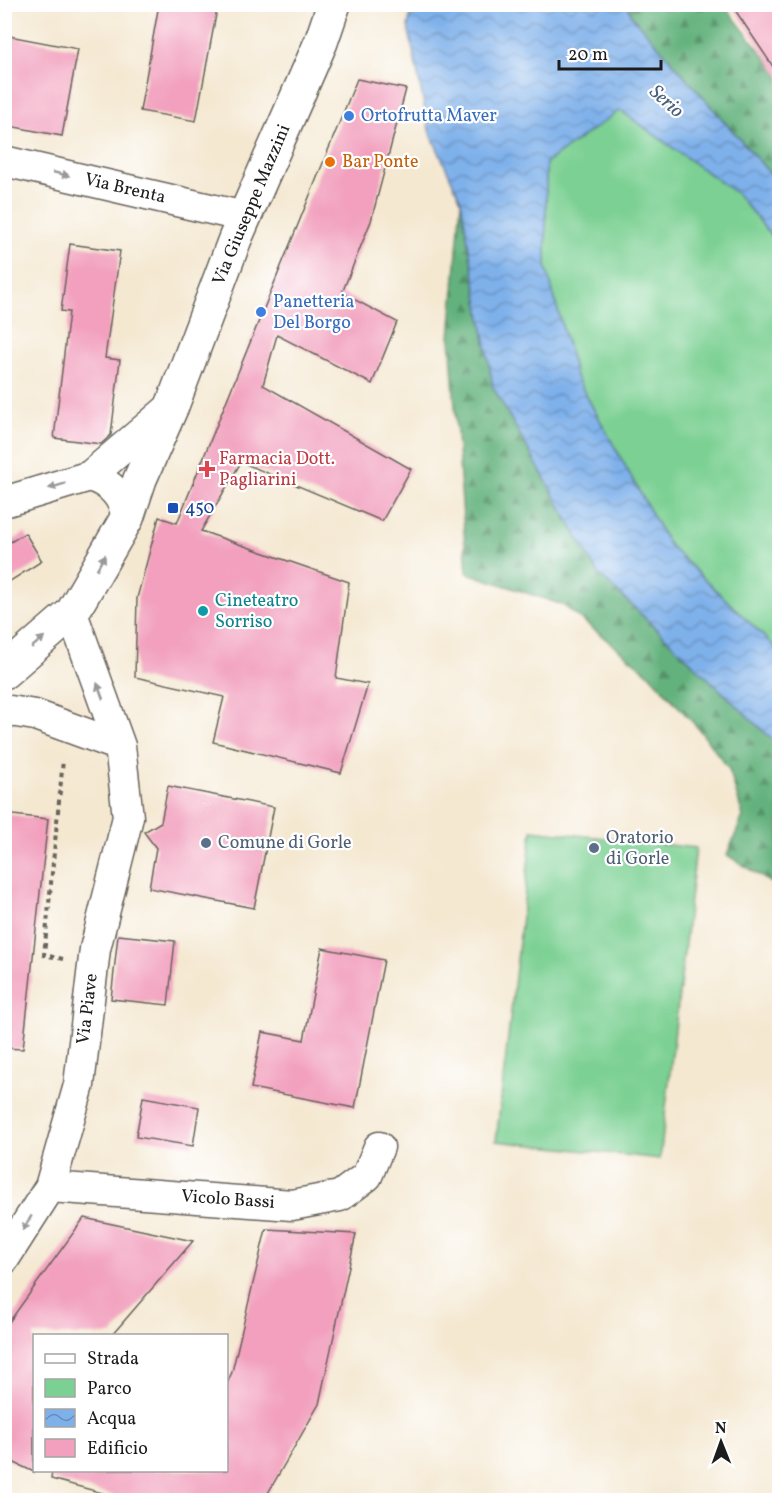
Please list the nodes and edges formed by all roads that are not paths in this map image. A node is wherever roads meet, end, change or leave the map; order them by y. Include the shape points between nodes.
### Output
1 (334, 4) edge
2 (4, 161) edge
3 (245, 217) junction
4 (172, 406) junction
5 (90, 476) junction
6 (4, 502) edge
7 (127, 518) junction
8 (72, 613) junction
9 (4, 672) edge
10 (4, 710) edge
11 (120, 746) junction
12 (379, 1147) dead end
13 (50, 1187) junction
14 (4, 1259) edge

1 - 3 street, Via Giuseppe Mazzini
2 -> 3 street, Via Brenta
3 - 4 street, Via Giuseppe Mazzini
4 - 5 street
4 - 7 street, Via Giuseppe Mazzini
5 -> 6 street
5 - 7 street via 107,483 120,496
8 -> 7 street, Via Giuseppe Mazzini
9 -> 8 street, Via Giuseppe Mazzini
11 -> 8 street, Via Piave
10 - 11 street via 35,715
11 - 13 street, Via Piave via 128,817 95,949 79,1085
12 - 13 street, Vicolo Bassi via 367,1176 340,1196 292,1205
13 -> 14 street, Via Piave

